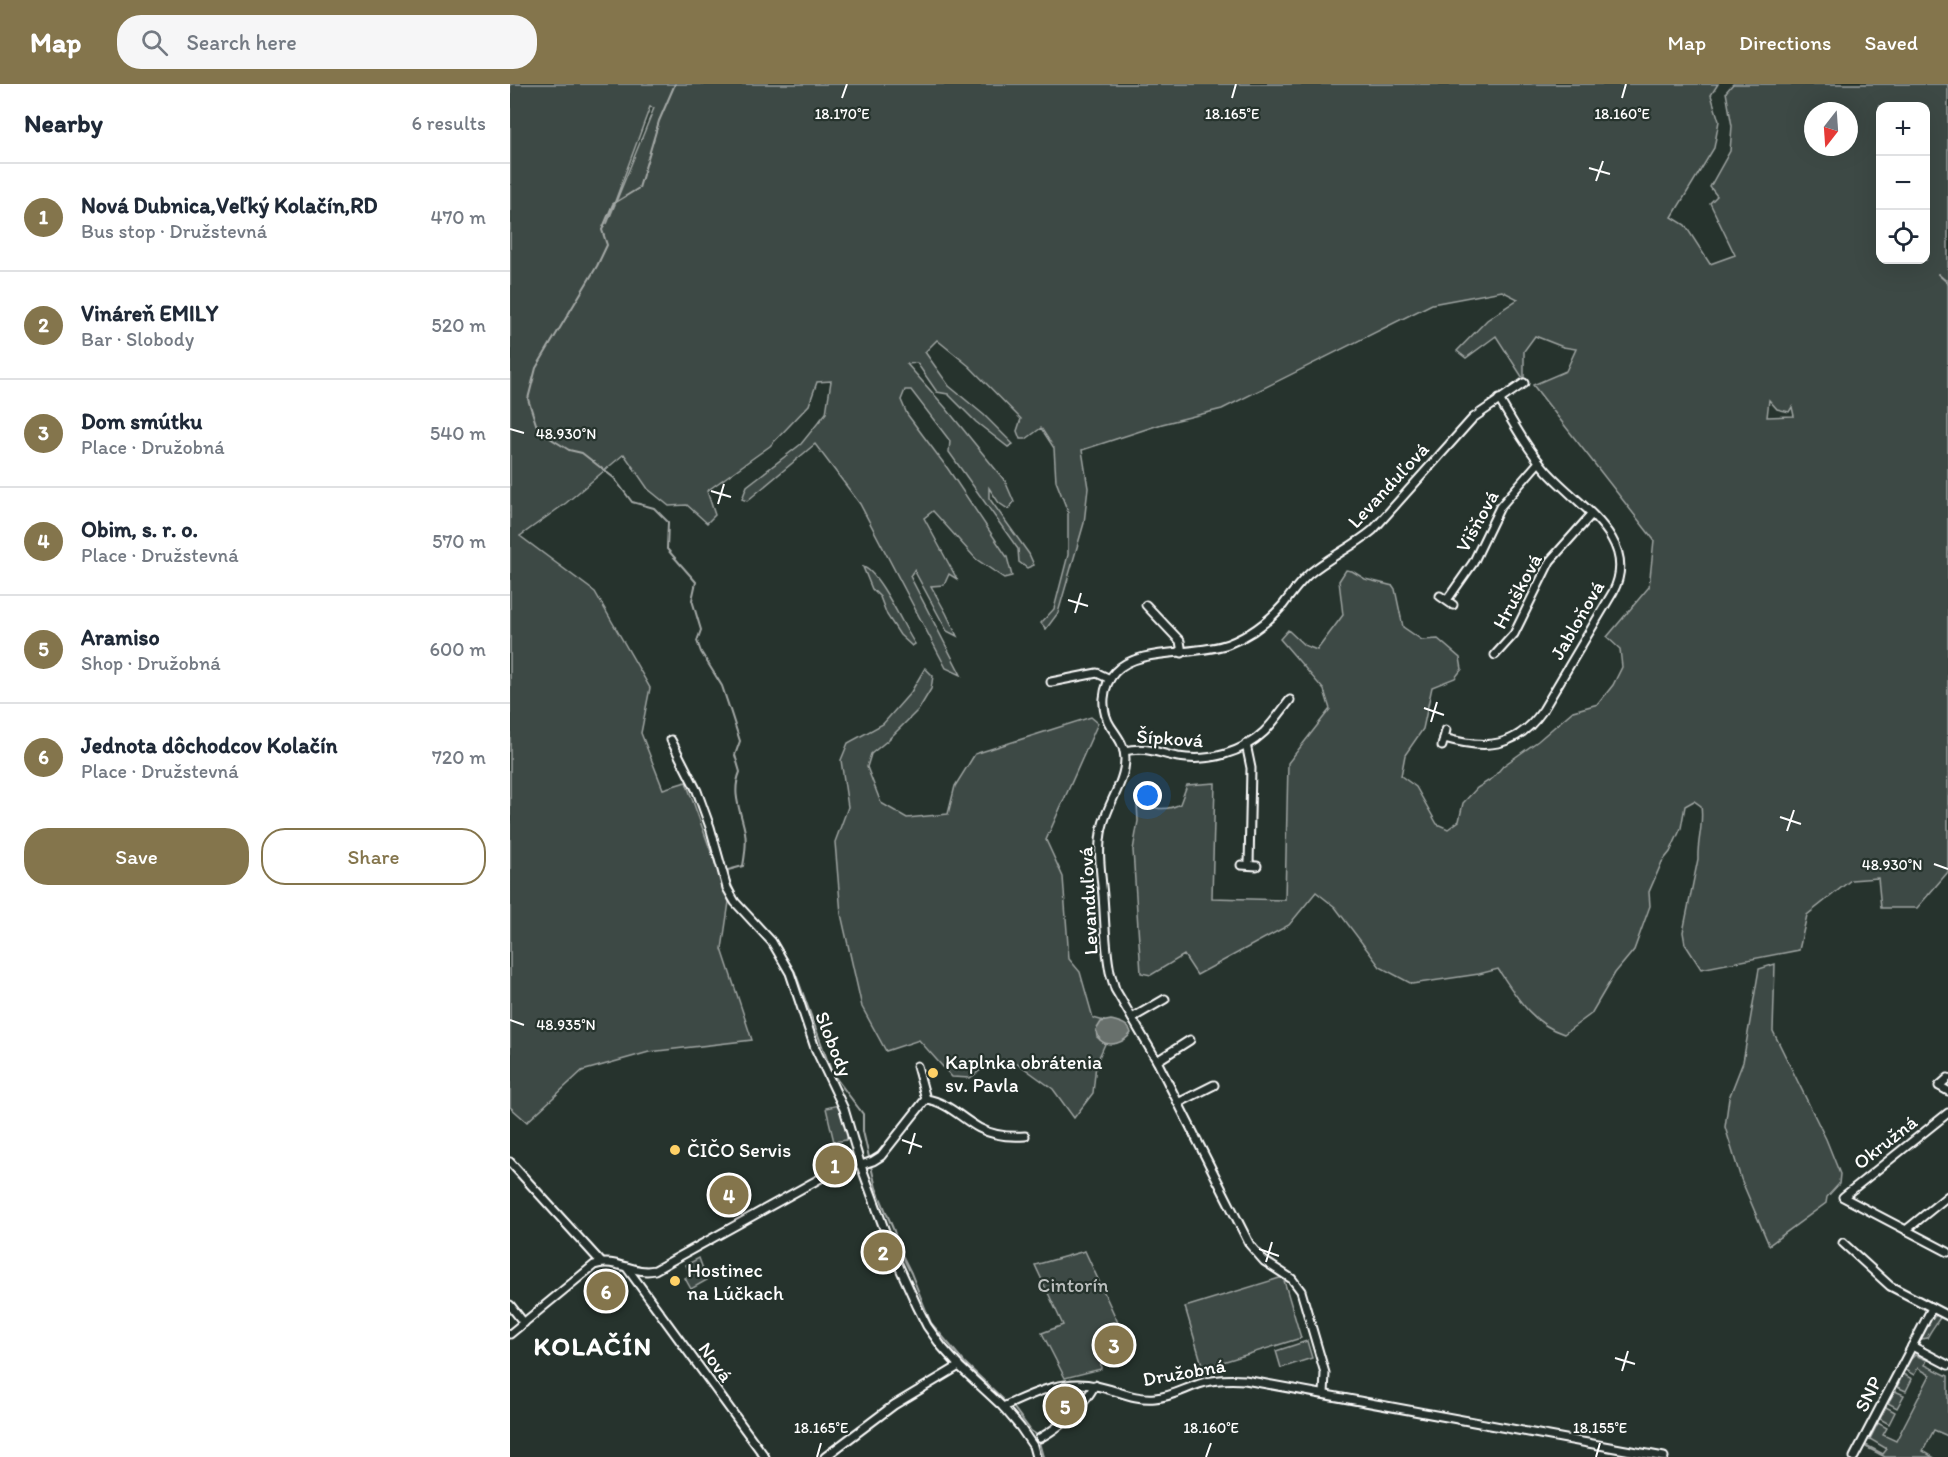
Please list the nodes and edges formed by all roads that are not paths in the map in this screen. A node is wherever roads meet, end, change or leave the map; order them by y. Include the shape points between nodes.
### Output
1 (1524, 384) dead end
2 (1499, 399) junction
3 (1539, 462) junction
4 (1591, 515) junction
5 (1447, 600) dead end
6 (1146, 605) dead end
7 (1182, 653) junction
8 (1495, 655) dead end
9 (1110, 679) junction
10 (1051, 682) dead end
11 (1290, 700) dead end
12 (671, 740) dead end
13 (1246, 744) junction
14 (1442, 746) dead end
15 (1124, 752) junction
16 (1249, 865) dead end
17 (1165, 999) dead end
18 (1132, 1018) junction
19 (1190, 1040) dead end
20 (1157, 1061) junction
21 (917, 1066) dead end
22 (1948, 1078) edge
23 (1214, 1085) dead end
24 (1948, 1091) edge
25 (926, 1099) junction
26 (1178, 1103) junction
27 (1948, 1113) edge
28 (1025, 1136) dead end
29 (510, 1162) edge
30 (865, 1163) junction
31 (1948, 1196) edge
32 (1906, 1230) junction
33 (1843, 1244) dead end
34 (1948, 1252) edge
35 (601, 1262) junction
36 (626, 1266) junction
37 (647, 1271) junction
38 (640, 1286) junction
39 (510, 1305) edge
40 (1932, 1308) junction
41 (1948, 1316) edge
42 (524, 1323) junction
43 (510, 1335) edge
44 (1912, 1346) junction
45 (1948, 1365) edge
46 (959, 1366) junction
47 (1095, 1385) junction
48 (1324, 1394) junction
49 (1003, 1407) junction
50 (1040, 1438) dead end
51 (765, 1457) edge
52 (825, 1457) edge
53 (1036, 1457) edge
54 (1664, 1457) edge
55 (1854, 1457) edge

1 - 2 street, Levanduľová
2 - 3 street, Jabloňová
2 - 7 street, Levanduľová via 1463,428 1373,530 1307,575 1265,622 1229,644
3 - 4 street, Jabloňová
3 - 5 street, Višňová via 1500,507 1473,562
4 - 8 street, Hrušková via 1550,561 1514,634
4 - 14 street, Jabloňová via 1615,541 1621,559 1620,575 1543,710 1524,732 1498,744 1470,745 1445,734
6 - 7 street via 1180,641
7 - 9 street, Levanduľová via 1133,659
9 - 10 street via 1097,674
9 - 15 street via 1105,691 1105,711
11 - 13 street, Šípková via 1266,730
12 - 30 street, Slobody via 697,790 735,903 771,942 790,973 815,1048
13 - 15 street, Šípková via 1225,754 1199,758 1144,748
13 - 16 street via 1251,768
15 - 18 street, Levanduľová via 1123,772 1102,825 1100,851 1110,972
17 - 18 street
18 - 20 street, Levanduľová
19 - 20 street
20 - 26 street, Levanduľová
21 - 25 street
22 - 24 street via 1939,1086
23 - 26 street
25 - 28 street via 943,1104 987,1131
25 - 30 street via 893,1142
26 - 48 street, Levanduľová via 1250,1245 1301,1291 1325,1373
27 - 32 street, Okružná via 1843,1197
29 - 35 street
30 - 37 street via 830,1173 678,1258
30 - 46 street, Slobody via 893,1253 917,1306 927,1326
31 - 32 street
32 - 34 street
33 - 40 street via 1890,1286
35 - 36 street
35 - 42 street via 587,1269
36 - 37 street
36 - 38 street, Nová
37 - 38 street
38 - 51 street, Nová
39 - 42 street
40 - 41 street
40 - 44 street, SNP
42 - 43 street
44 - 45 street
44 - 55 street, SNP
46 - 49 street, Slobody
46 - 52 street via 894,1405
47 - 48 street, Družobná via 1131,1397 1154,1398 1217,1380 1245,1380
47 - 49 street, Družobná via 1047,1388
47 - 50 street via 1081,1406
48 - 54 street, Družobná
49 - 53 street, Slobody via 1027,1437

